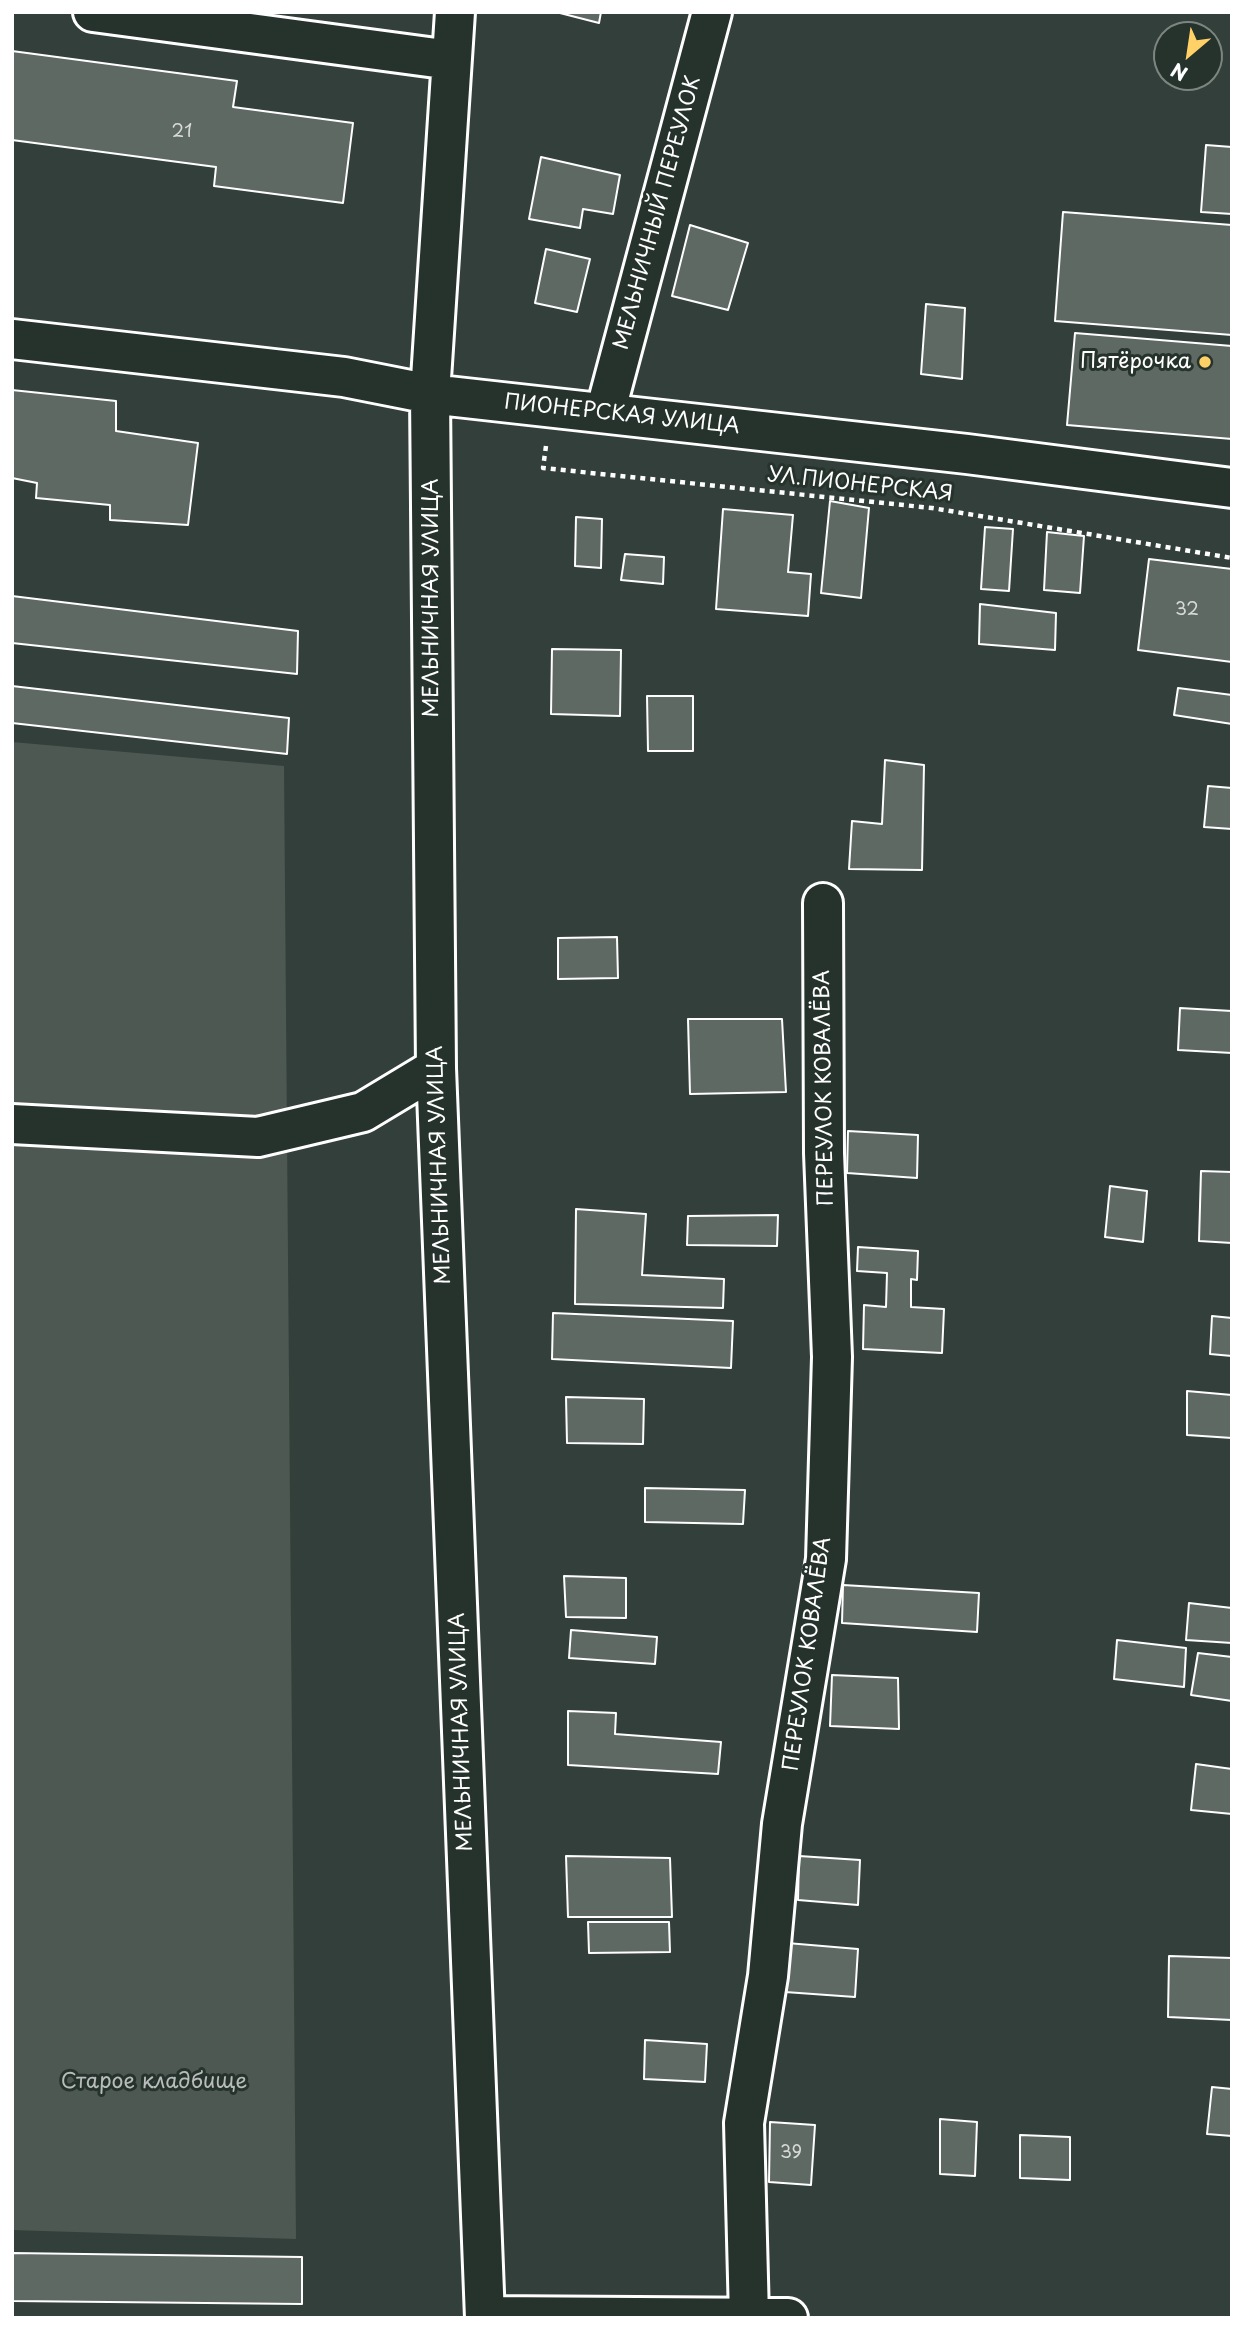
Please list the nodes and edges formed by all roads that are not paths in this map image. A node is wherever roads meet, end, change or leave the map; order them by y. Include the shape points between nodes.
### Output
1 (93, 12) edge
2 (455, 12) edge
3 (712, 12) edge
4 (451, 60) junction
5 (12, 339) edge
6 (430, 394) junction
7 (605, 413) junction
8 (1232, 488) edge
9 (823, 903) dead end
10 (436, 1068) junction
11 (12, 1124) edge
12 (485, 2317) edge
13 (749, 2317) edge
14 (788, 2318) edge

1 - 4 street
2 - 4 street, МЕЛЬНИЧНАЯ УЛИЦА
3 - 7 street, МЕЛЬНИЧНЫЙ ПЕРЕУЛОК
4 - 6 street, МЕЛЬНИЧНАЯ УЛИЦА
5 - 6 street, ПИОНЕРСКАЯ УЛИЦА via 344,377
6 - 7 street, ПИОНЕРСКАЯ УЛИЦА
6 - 10 street, МЕЛЬНИЧНАЯ УЛИЦА
7 - 8 street, ПИОНЕРСКАЯ УЛИЦА
9 - 13 street, ПЕРЕУЛОК КОВАЛЁВА via 824,1153 832,1357 826,1559 782,1824 768,1976 744,2123
10 - 11 street via 363,1112 258,1137
10 - 12 street, МЕЛЬНИЧНАЯ УЛИЦА
12 - 13 street
13 - 14 street

